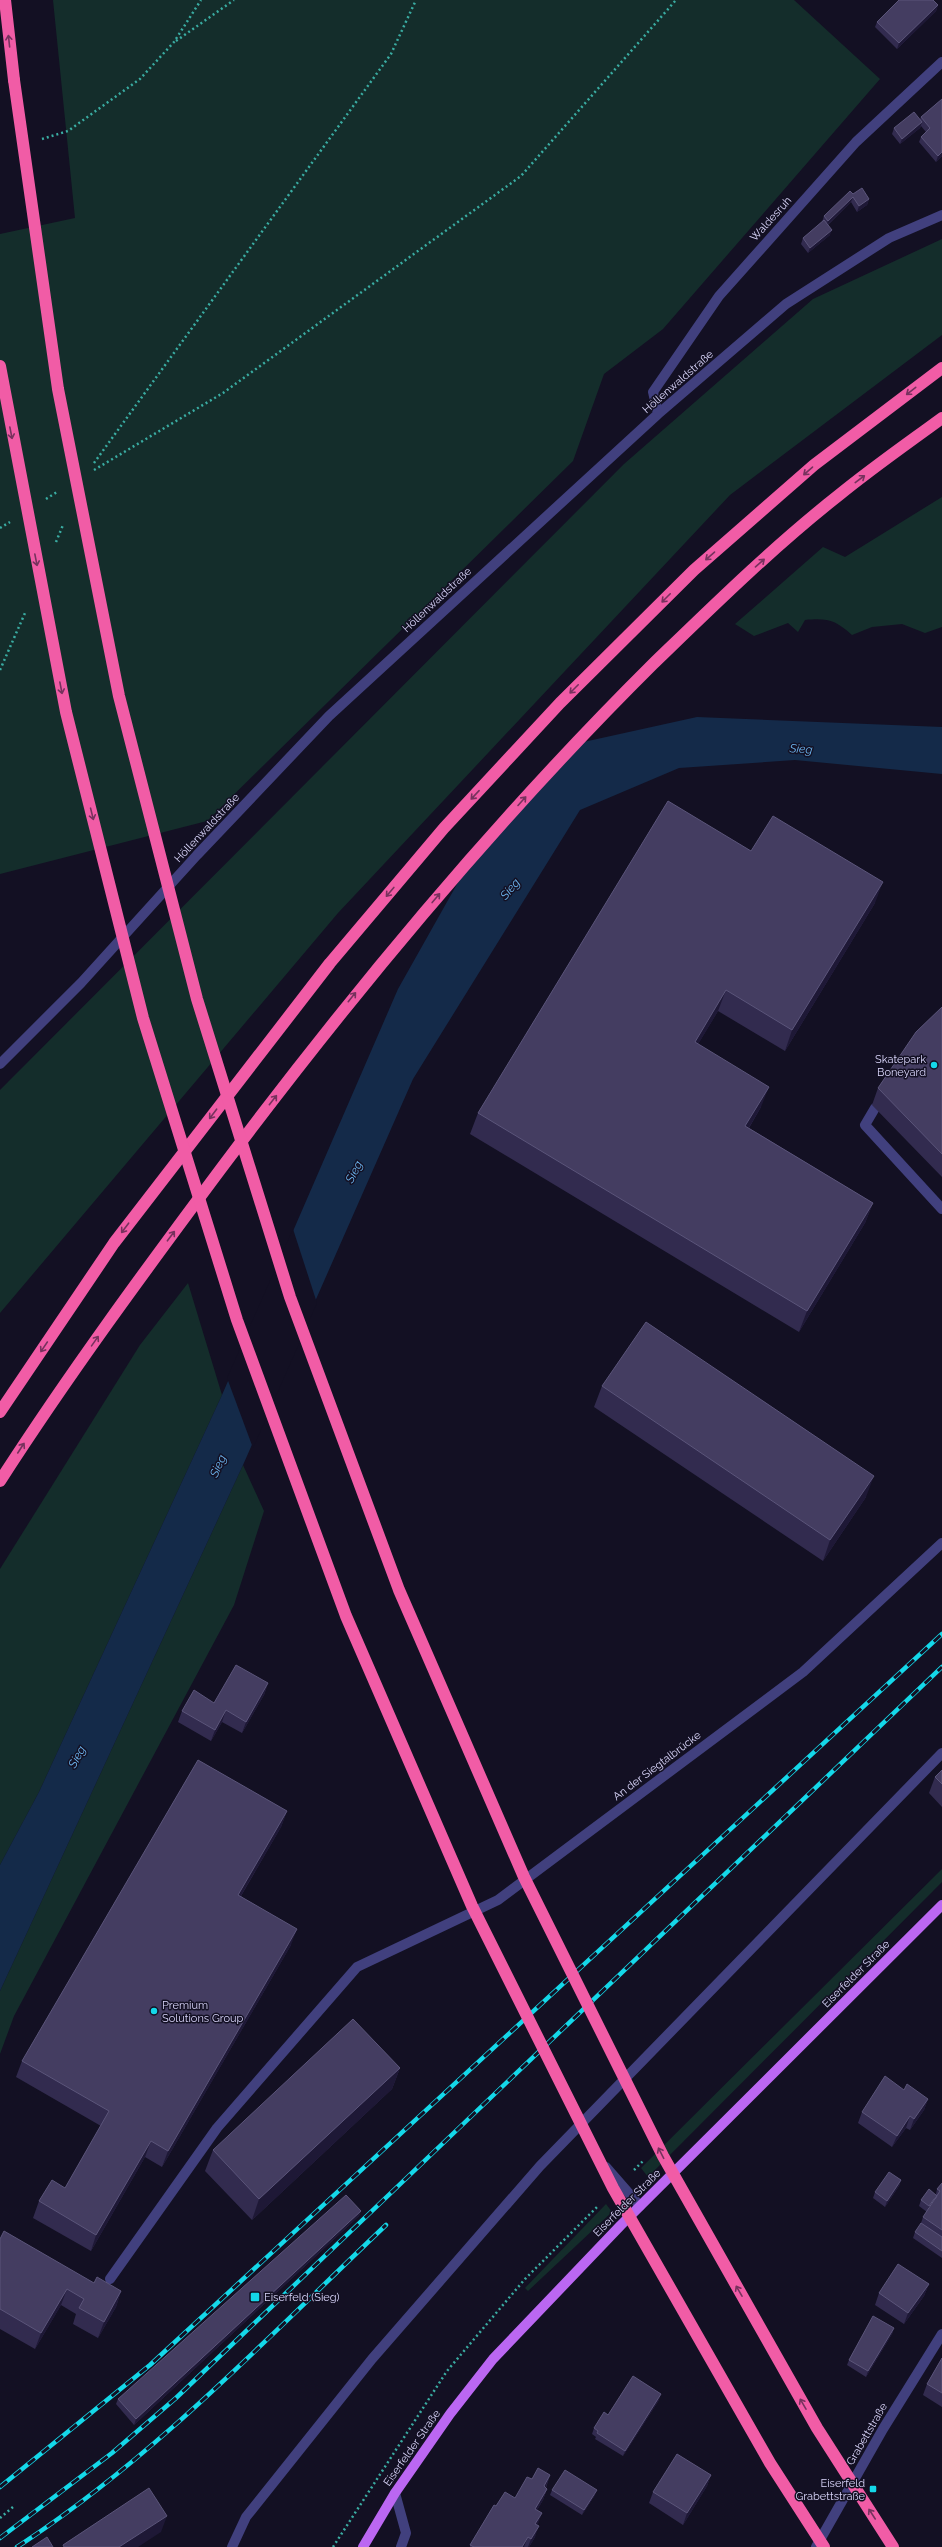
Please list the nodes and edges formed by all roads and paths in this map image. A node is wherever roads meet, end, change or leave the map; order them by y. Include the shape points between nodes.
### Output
1 (5, 0) edge
2 (201, 0) edge
3 (234, 0) edge
4 (416, 0) edge
5 (676, 0) edge
6 (174, 42) junction
7 (942, 62) edge
8 (68, 131) dead end
9 (942, 214) edge
10 (0, 366) edge
11 (942, 368) edge
12 (658, 414) junction
13 (942, 418) edge
14 (0, 1064) edge
15 (875, 1108) dead end
16 (942, 1209) edge
17 (0, 1412) edge
18 (0, 1481) edge
19 (942, 1543) edge
20 (942, 1753) edge
21 (942, 1905) edge
22 (576, 2129) junction
23 (645, 2158) dead end
24 (620, 2184) junction
25 (640, 2206) junction
26 (110, 2278) dead end
27 (942, 2334) edge
28 (395, 2493) junction
29 (13, 2507) dead end
30 (0, 2518) edge
31 (232, 2547) edge
32 (333, 2547) edge
33 (364, 2547) edge
34 (401, 2547) edge
35 (816, 2547) edge
36 (824, 2547) edge
37 (893, 2547) edge

37 -> 1 highway, bridge via 817,2428 663,2156 524,1876 399,1590 290,1297 197,999 119,696 58,389
2 - 6 path
3 - 6 path
4 - 5 path via 391,54 91,470 223,393 521,176
6 - 8 path via 140,79
7 - 12 street, Waldesruh via 856,142 719,296 653,392
9 - 12 street, Höllenwaldstraße via 889,238 786,304
10 -> 36 highway, bridge via 66,712 143,1018 237,1320 344,1608 472,1906 613,2188 770,2463
11 -> 17 highway via 814,465 694,570 560,703 444,828 330,963 114,1243
12 - 14 street, Höllenwaldstraße via 329,716 81,982
18 -> 13 highway via 35,1426 133,1288 249,1131 352,997 465,863 592,725 720,598 837,496
15 - 16 street via 865,1125
19 - 26 street, An der Siegtalbrücke via 803,1672 498,1900 357,1967 217,2128
20 - 22 street
21 - 25 main road, Eiserfelder Straße
22 - 24 street
22 - 31 street via 540,2166 372,2359 246,2517
23 - 24 path
24 - 25 street
24 - 32 path via 524,2280 447,2371
25 - 28 main road, Eiserfelder Straße via 493,2359 450,2414
27 - 35 street, Grabettstraße via 883,2429
28 - 33 main road, Eiserfelder Straße
28 - 34 street via 406,2533
29 - 30 path

